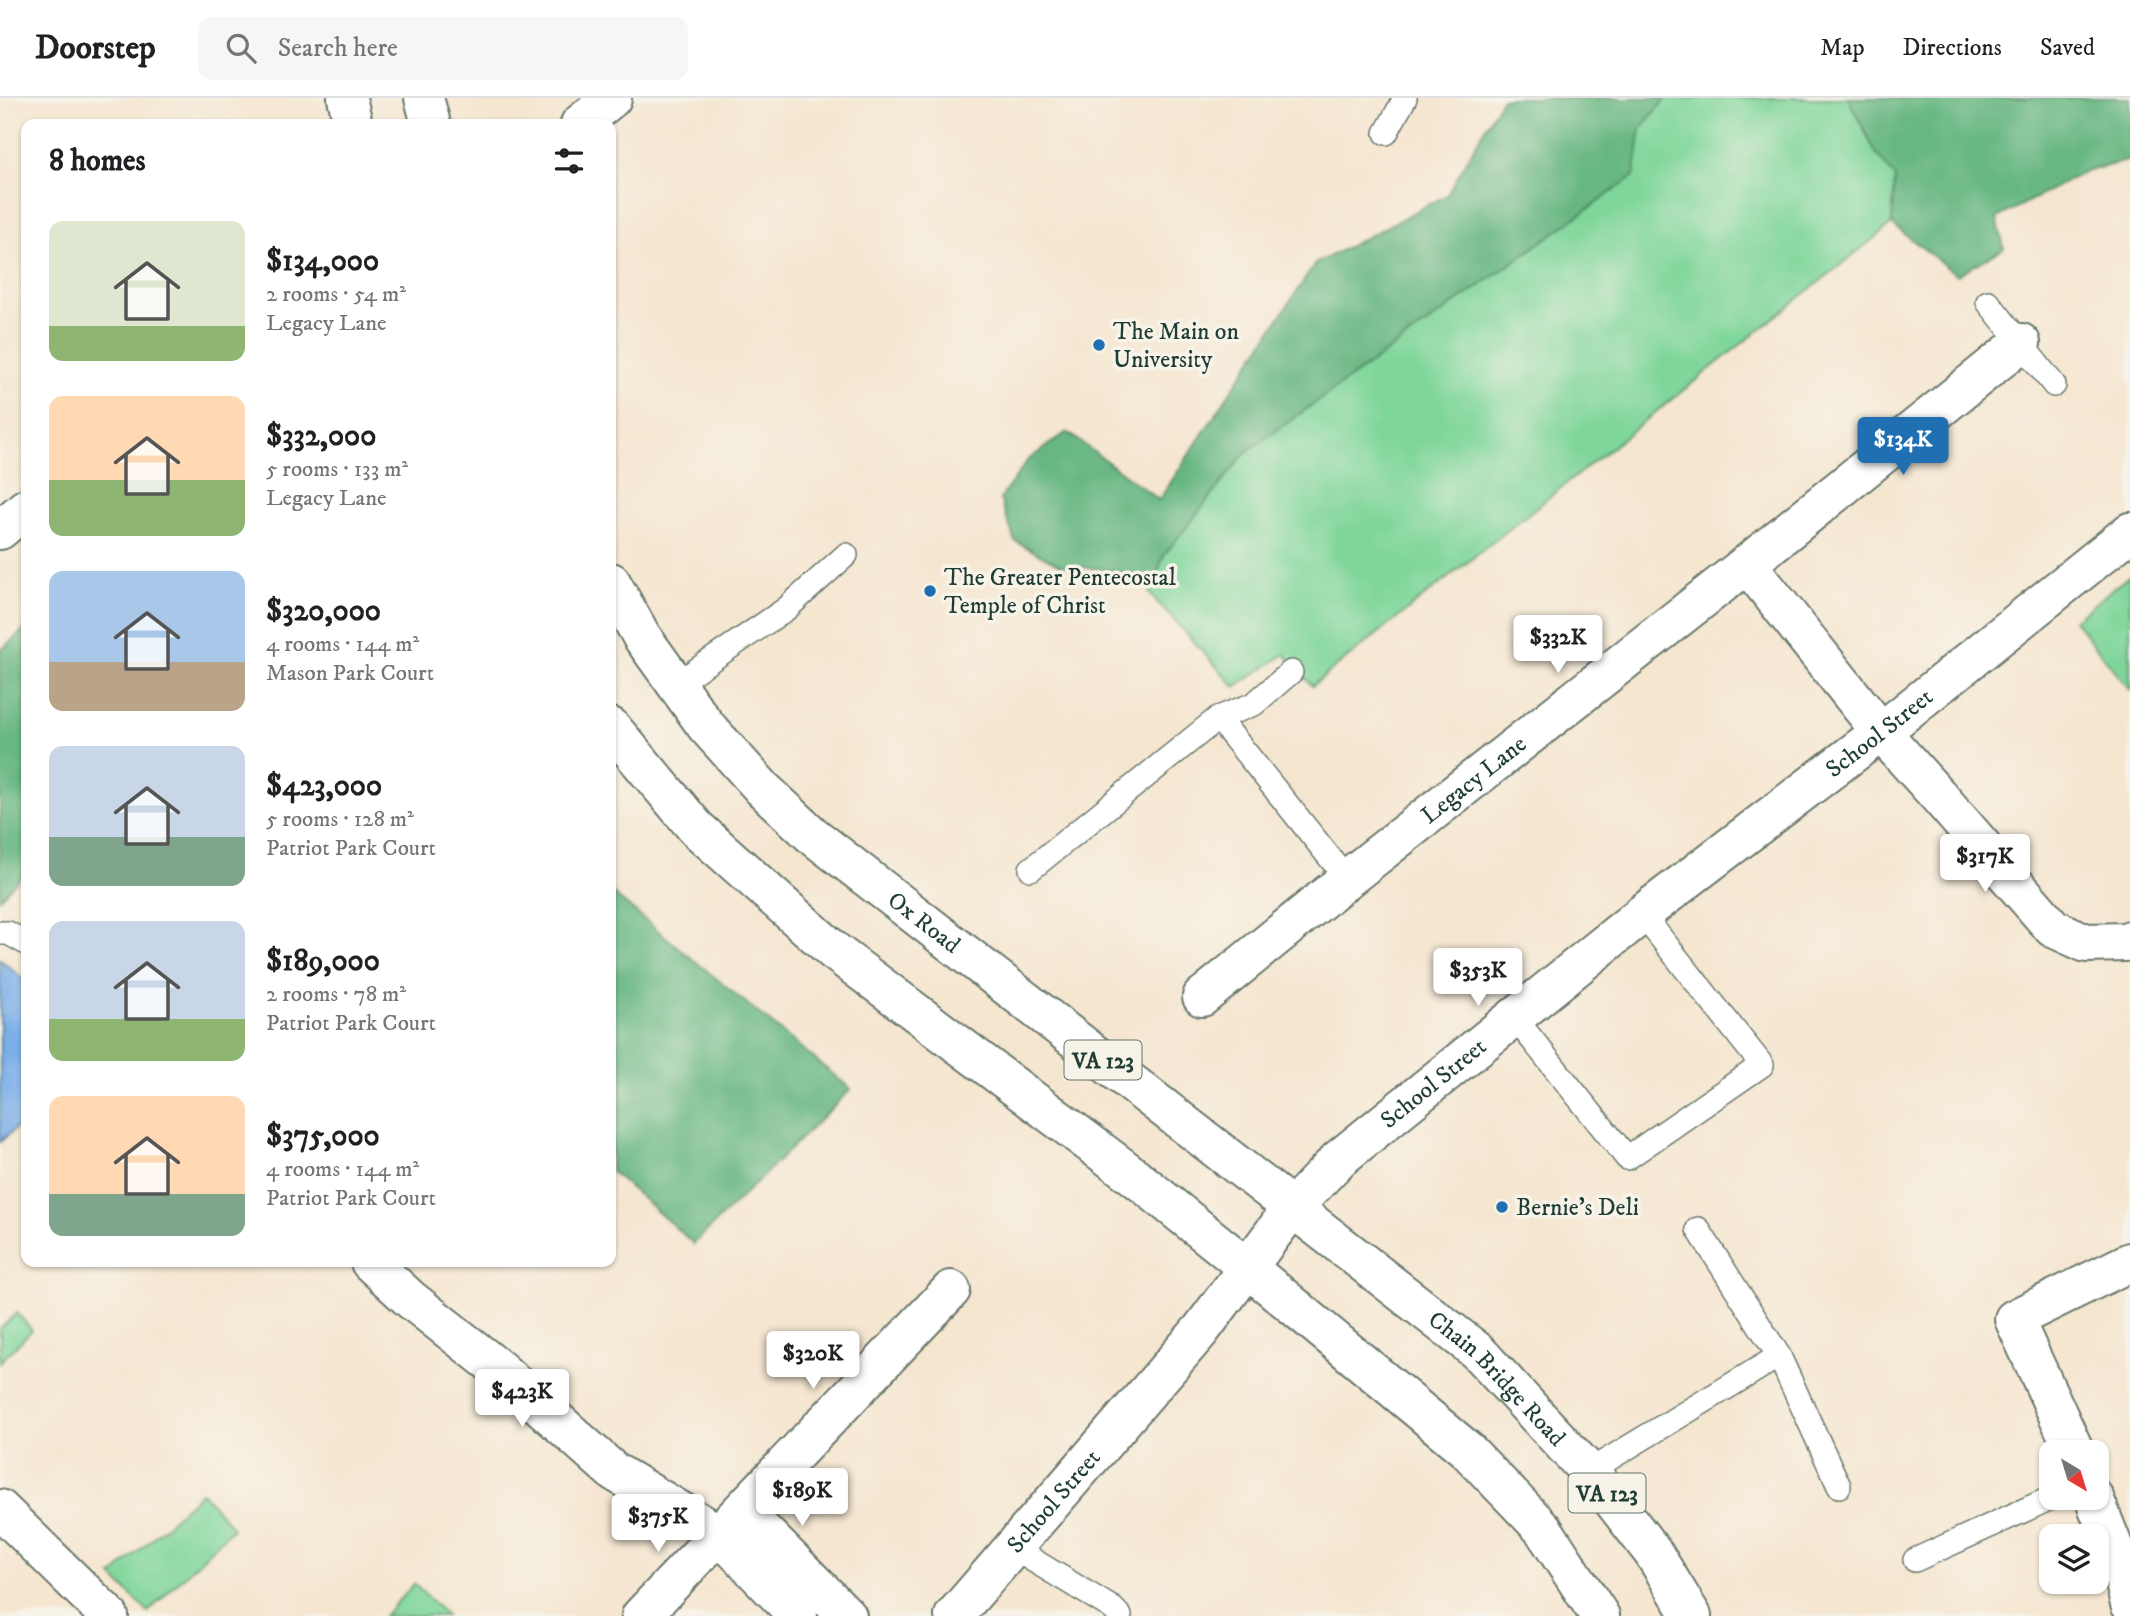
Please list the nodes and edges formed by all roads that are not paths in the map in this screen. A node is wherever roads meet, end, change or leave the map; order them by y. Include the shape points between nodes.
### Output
1 (347, 98) edge
2 (424, 98) edge
3 (612, 98) edge
4 (1405, 98) edge
5 (352, 119) edge
6 (429, 119) edge
7 (586, 119) edge
8 (1385, 133) dead end
9 (1988, 302) dead end
10 (2021, 343) junction
11 (2054, 385) dead end
12 (21, 512) edge
13 (0, 530) edge
14 (2130, 532) edge
15 (846, 555) dead end
16 (1747, 564) junction
17 (616, 591) edge
18 (1292, 672) dead end
19 (676, 684) junction
20 (1218, 718) junction
21 (1881, 732) junction
22 (616, 733) edge
23 (1031, 869) dead end
24 (1346, 879) junction
25 (1642, 914) junction
26 (0, 933) edge
27 (21, 940) edge
28 (2130, 940) edge
29 (1202, 997) dead end
30 (1514, 1017) junction
31 (1293, 1208) junction
32 (1699, 1228) dead end
33 (2130, 1262) edge
34 (375, 1267) edge
35 (1248, 1268) junction
36 (951, 1290) dead end
37 (1779, 1356) junction
38 (2069, 1440) edge
39 (1589, 1471) junction
40 (1839, 1486) dead end
41 (2039, 1503) edge
42 (0, 1509) edge
43 (2099, 1510) edge
44 (719, 1534) junction
45 (1013, 1548) junction
46 (1915, 1560) dead end
47 (2130, 1604) edge
48 (109, 1616) edge
49 (641, 1616) edge
50 (799, 1616) edge
51 (847, 1616) edge
52 (954, 1616) edge
53 (1120, 1616) edge
54 (1600, 1616) edge
55 (1692, 1616) edge

1 - 5 street
2 - 6 street
3 - 7 street
4 - 8 lane
9 - 10 lane
10 - 11 lane
10 - 16 street, Legacy Lane
12 - 13 street
14 - 21 street, School Street
15 - 19 lane via 786,609
16 - 21 street
16 - 24 street, Legacy Lane
17 - 19 street, Ox Road / VA 123
18 - 20 lane via 1254,704
19 - 31 street, Ox Road / VA 123 via 714,735 812,835
20 - 23 lane
20 - 24 lane
21 - 25 street, School Street
21 - 28 street via 2053,928 2085,943
22 - 35 street, VA 123 via 696,828 834,951 1135,1177
24 - 29 street, Legacy Lane
25 - 30 street, School Street
25 - 30 lane via 1762,1066 1627,1158
26 - 27 lane
30 - 31 street, School Street via 1353,1146
31 - 35 street, School Street
31 - 39 street, Chain Bridge Road / VA 123 via 1477,1351
32 - 37 lane
33 - 38 street via 2014,1319
34 - 44 street via 613,1471
35 - 45 street, School Street via 1201,1330
35 - 54 street, VA 123 via 1467,1450 1544,1529
36 - 44 street
37 - 39 lane
37 - 40 lane
39 - 55 street, Chain Bridge Road / VA 123 via 1654,1554
41 - 46 lane
42 - 48 street
43 - 47 street
44 - 49 street
44 - 50 street
44 - 51 street via 763,1531
45 - 52 street, School Street
45 - 53 lane

